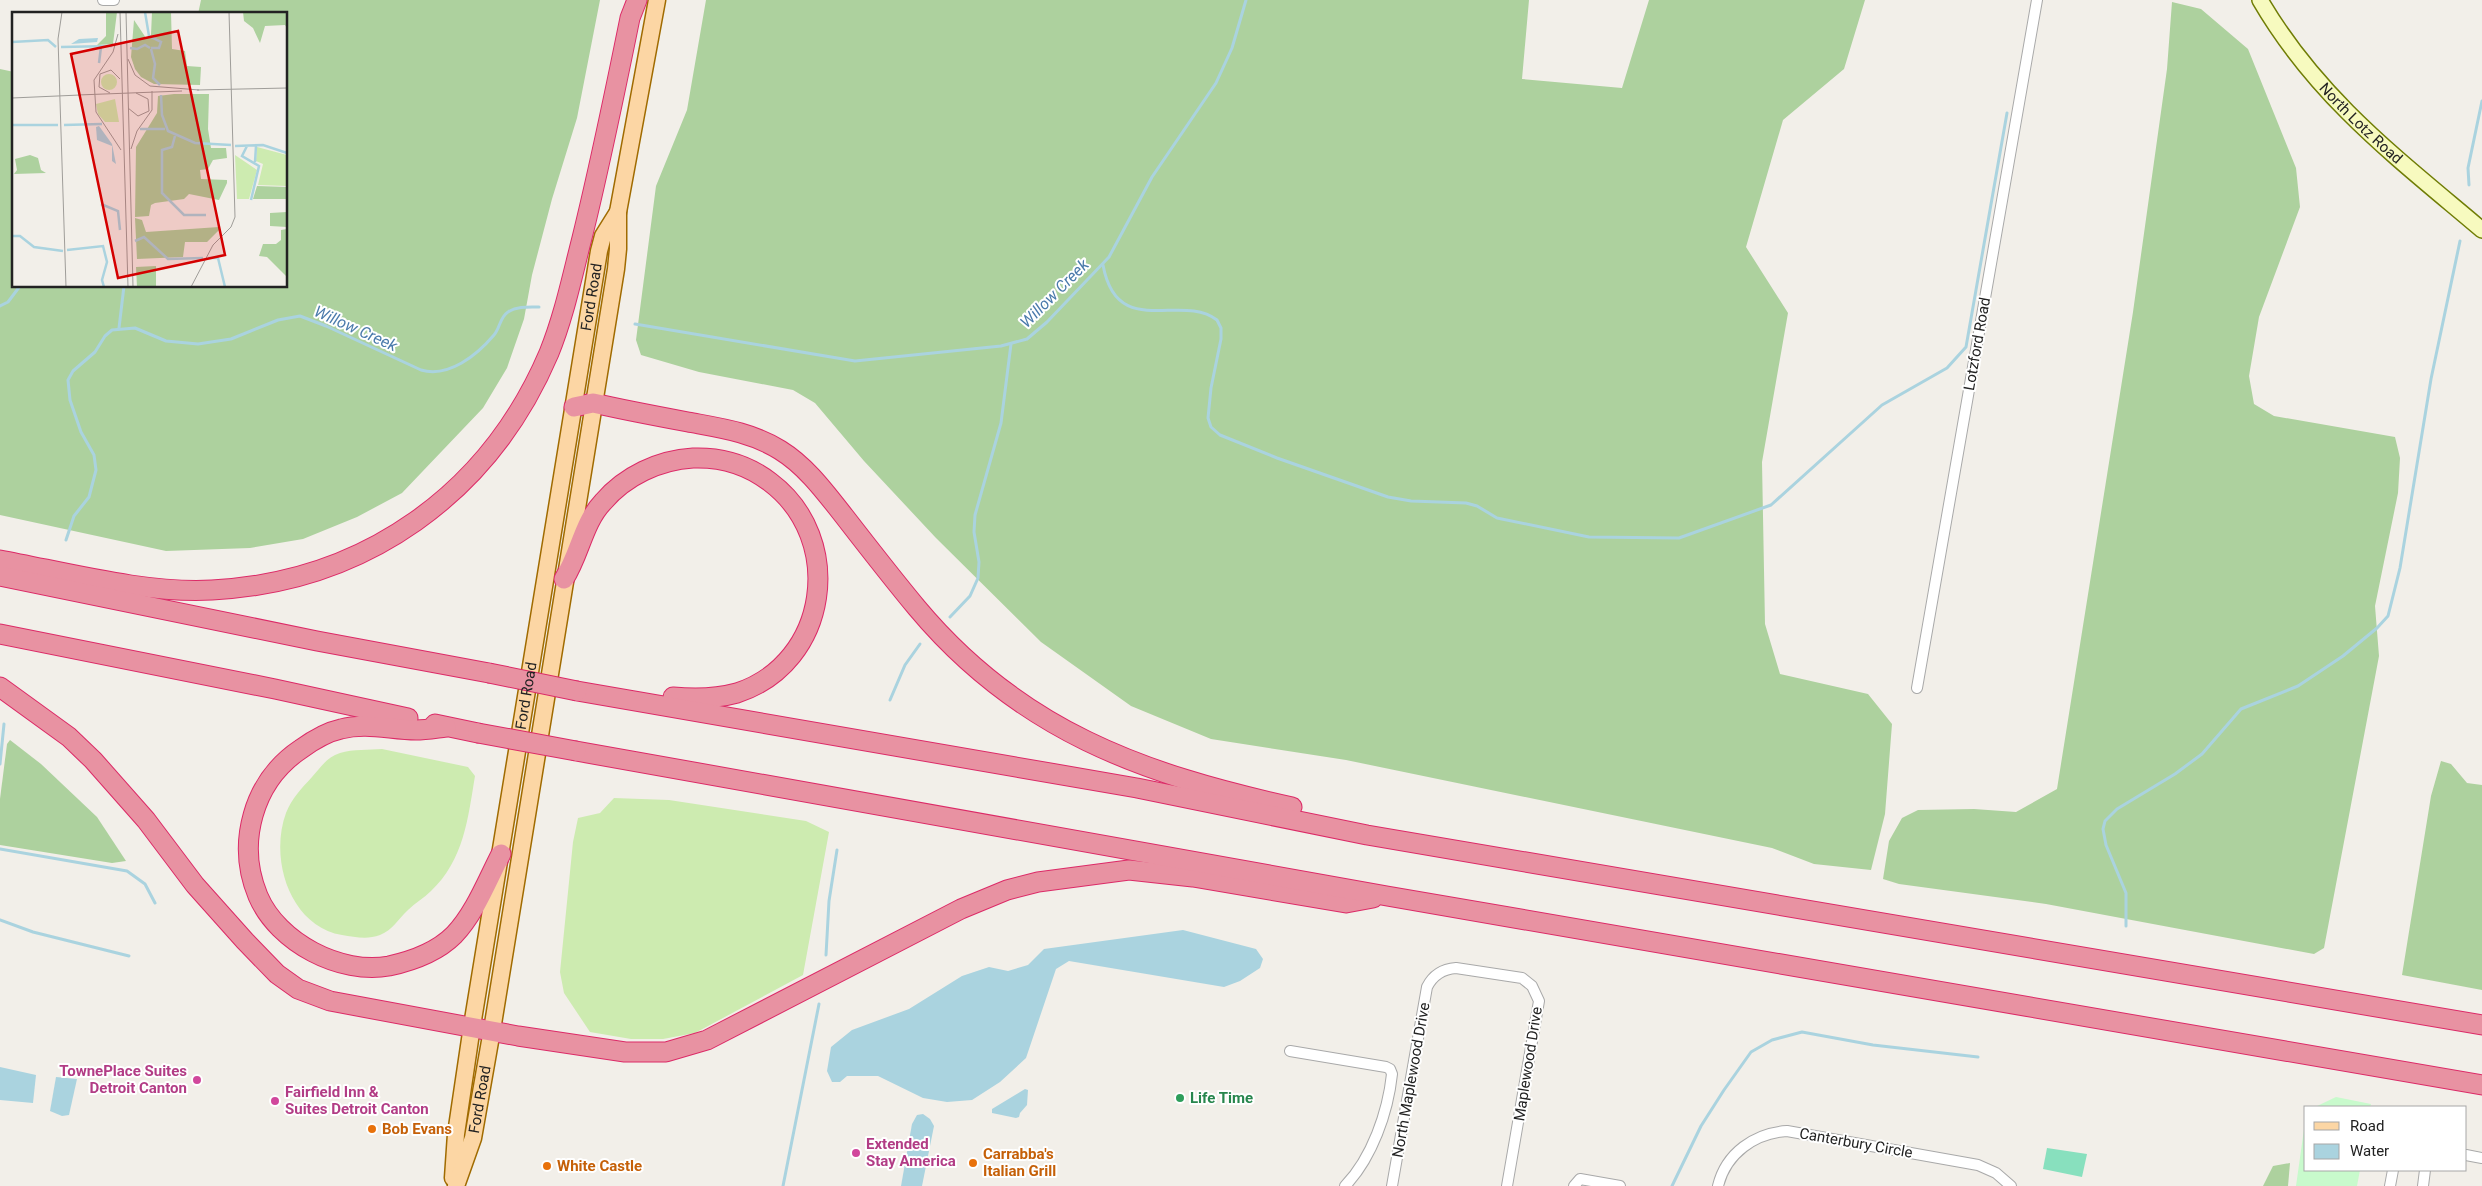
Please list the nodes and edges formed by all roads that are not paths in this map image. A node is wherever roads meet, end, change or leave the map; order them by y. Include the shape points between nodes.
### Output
1 (103, 0) edge
2 (114, 0) edge
3 (637, 0) edge
4 (657, 0) edge
5 (2037, 0) edge
6 (2260, 0) edge
7 (618, 212) junction
8 (2482, 230) edge
9 (593, 403) junction
10 (574, 407) junction
11 (0, 560) edge
12 (0, 576) edge
13 (564, 579) junction
14 (0, 634) edge
15 (0, 687) edge
16 (1917, 688) dead end
17 (596, 694) junction
18 (446, 727) junction
19 (1367, 834) junction
20 (501, 854) junction
21 (1386, 896) junction
22 (1434, 976) joint
23 (2482, 1024) edge
24 (472, 1026) junction
25 (492, 1030) junction
26 (1290, 1051) dead end
27 (2482, 1085) edge
28 (2467, 1156) edge
29 (2482, 1158) edge
30 (2393, 1171) edge
31 (2426, 1171) edge
32 (452, 1186) edge
33 (456, 1186) edge
34 (1345, 1186) edge
35 (1392, 1186) edge
36 (1508, 1186) edge
37 (1574, 1186) edge
38 (1620, 1186) edge
39 (1718, 1186) edge
40 (2011, 1186) edge
41 (2390, 1186) edge
42 (2423, 1186) edge

1 - 2 street
3 - 11 highway via 630,18 598,174 566,303 549,352 514,420 473,471 446,498 399,534 343,563 281,582 240,588 171,589
4 - 7 main road, Ford Road
5 - 16 street, Lotzford Road
6 - 8 street, North Lotz Road via 2293,52 2328,94
7 - 9 main road, Ford Road via 618,249
7 - 10 main road, Ford Road via 599,251
9 - 10 highway
9 - 13 main road, Ford Road
9 - 19 highway via 738,431 780,450 800,465 822,489 918,608 965,659 1028,709 1061,730 1142,766 1220,790 1334,816
10 - 20 main road, Ford Road
12 - 17 highway, bridge via 317,642
13 - 17 highway via 575,561 588,525 604,500 637,474 659,464 683,459 719,459 764,477 791,502 809,530 815,548 819,584 812,616 794,650 769,675 738,692 704,699 620,690
13 - 25 main road, Ford Road
14 - 18 highway
15 - 24 highway via 69,737 93,760 146,820 195,886 268,966 286,981 330,1001
17 - 19 highway via 1138,788
18 - 20 highway via 341,729 311,742 287,758 267,782 252,820 249,863 259,898 276,923 310,951 330,960 376,968 418,958 452,937 465,922
18 - 21 highway, bridge
19 - 23 highway
20 - 24 main road, Ford Road
21 - 25 highway via 1346,903 1193,877 1129,870 1070,876 982,899 688,1047 666,1052 625,1052
21 - 27 highway
22 - 35 street, North Maplewood Drive via 1427,987
22 - 36 street, Maplewood Drive via 1447,968 1456,968 1522,978 1537,993 1539,1009
24 - 25 highway
24 - 32 main road, Ford Road
25 - 33 main road, Ford Road via 473,1138
26 - 34 street via 1390,1069 1392,1074 1380,1124 1360,1166
28 - 29 street
30 - 41 street
31 - 42 street
37 - 38 street via 1580,1179
39 - 40 street, Canterbury Circle via 1725,1168 1744,1146 1769,1134 1787,1131 1978,1164

